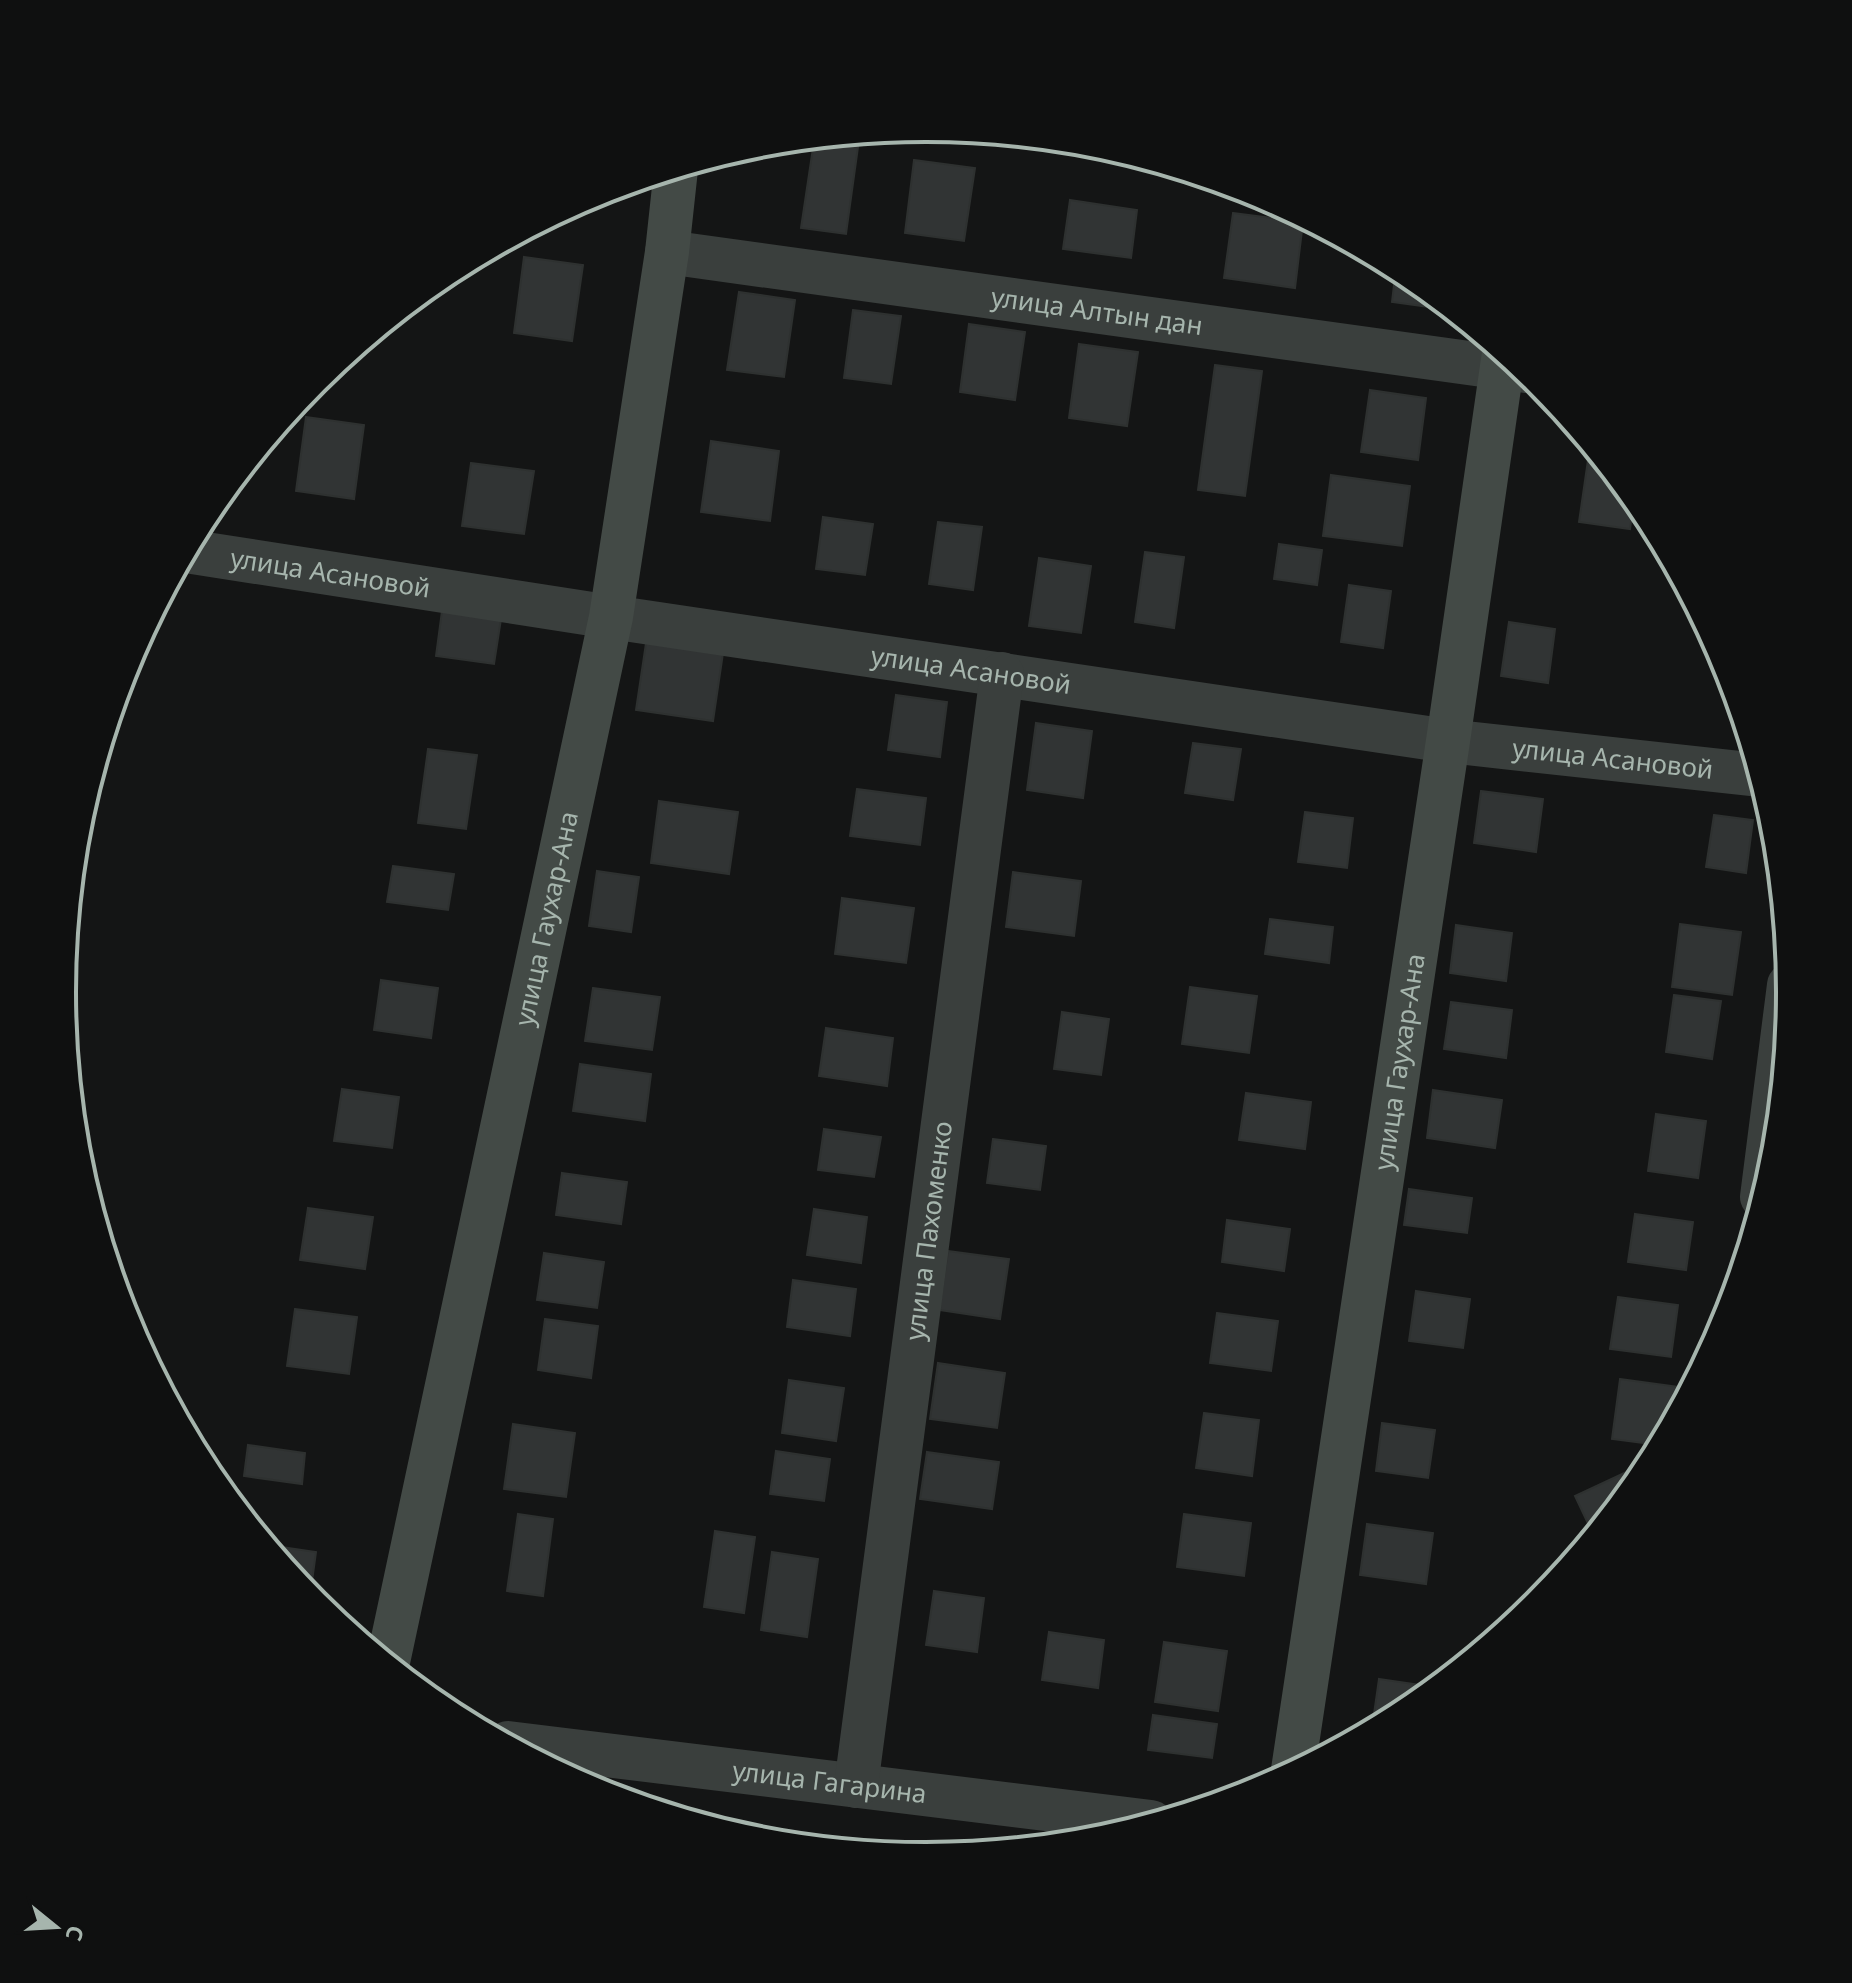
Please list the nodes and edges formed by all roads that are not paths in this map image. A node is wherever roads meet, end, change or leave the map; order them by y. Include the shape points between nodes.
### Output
1 (675, 180) edge
2 (667, 252) junction
3 (1497, 362) edge
4 (1509, 374) edge
5 (198, 553) edge
6 (611, 617) junction
7 (1002, 674) junction
8 (1448, 741) junction
9 (1747, 774) edge
10 (390, 1651) edge
11 (536, 1746) edge
12 (1295, 1757) edge
13 (856, 1786) junction
14 (1122, 1818) edge

1 - 2 street, улица Гаухар-Ана
2 - 3 street, улица Алтын дан
2 - 6 street, улица Гаухар-Ана
4 - 8 street, улица Гаухар-Ана
5 - 6 street, улица Асановой
6 - 7 street, улица Асановой
6 - 10 street, улица Гаухар-Ана
7 - 8 street, улица Асановой
7 - 13 street, улица Пахоменко
8 - 9 street, улица Асановой
8 - 12 street, улица Гаухар-Ана
11 - 13 street, улица Гагарина
13 - 14 street, улица Гагарина

